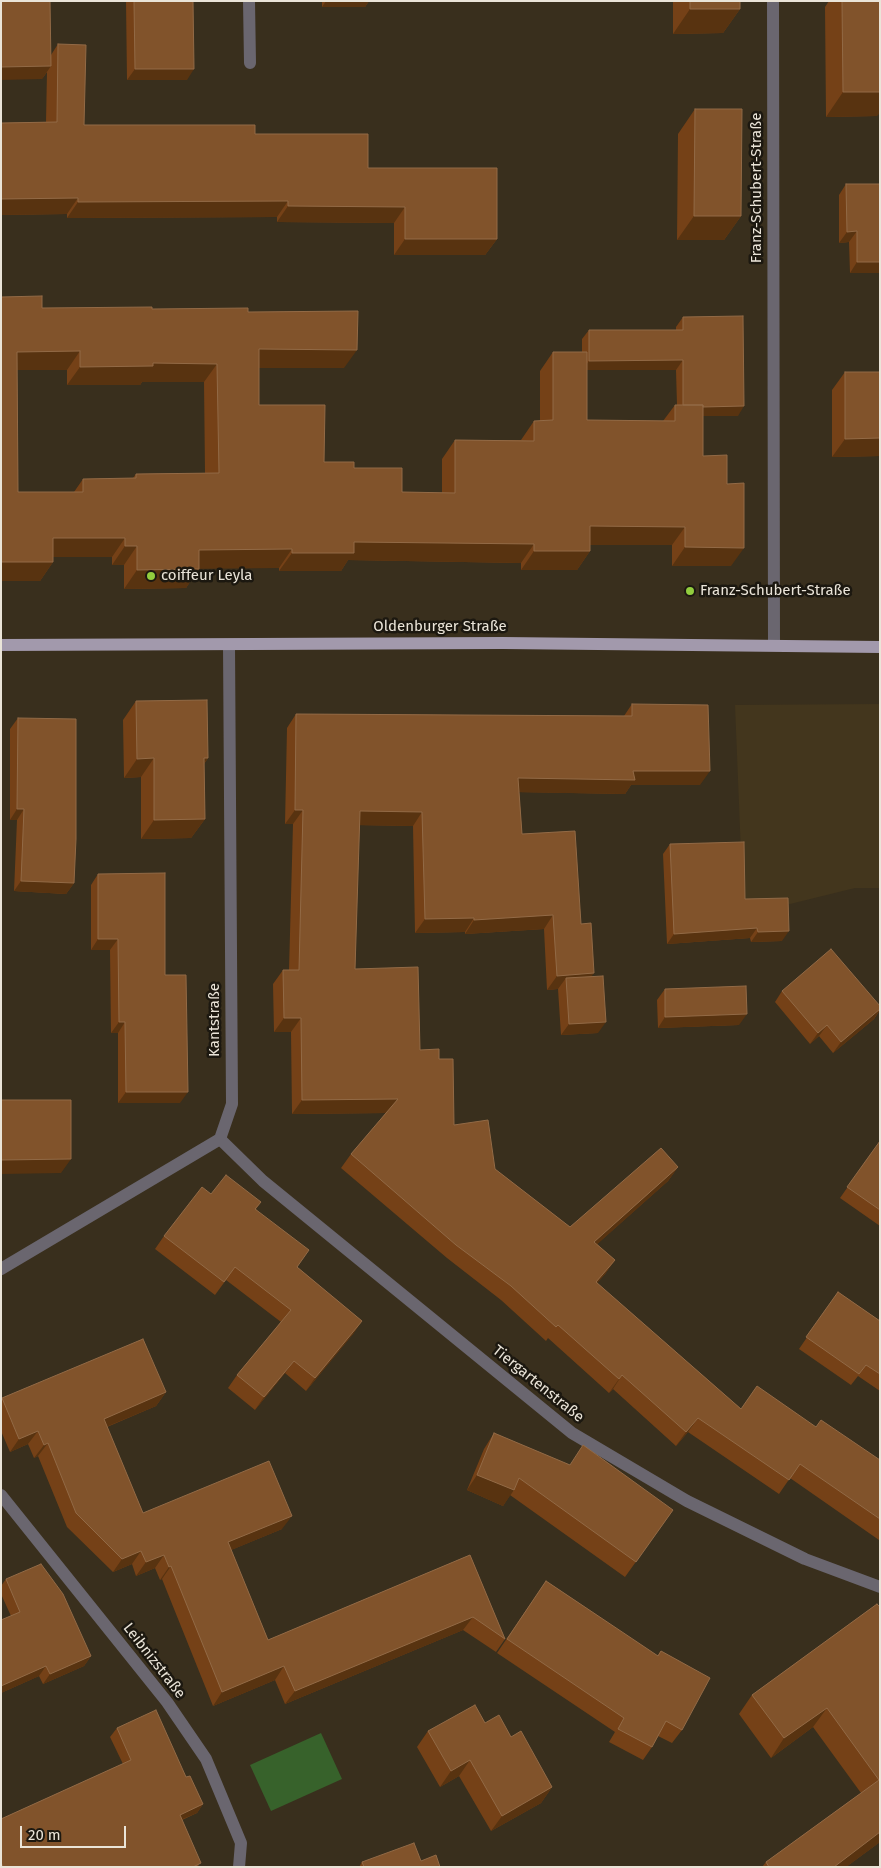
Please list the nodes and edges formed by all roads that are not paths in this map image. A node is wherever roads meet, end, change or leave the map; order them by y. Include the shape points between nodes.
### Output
1 (249, 1) edge
2 (773, 1) edge
3 (250, 63) dead end
4 (774, 644) junction
5 (1, 645) edge
6 (229, 645) junction
7 (880, 647) edge
8 (220, 1139) junction
9 (1, 1270) edge
10 (1, 1495) edge
11 (880, 1587) edge
12 (239, 1867) edge

1 - 3 street
2 - 4 street, Franz-Schubert-Straße
4 - 6 main road, Oldenburger Straße
4 - 7 main road, Oldenburger Straße
5 - 6 main road, Oldenburger Straße
6 - 8 street, Kantstraße via 232,1104
8 - 9 street
8 - 11 street, Tiergartenstraße via 262,1181 572,1433 695,1504 805,1559
10 - 12 street, Leibnizstraße via 167,1702 206,1759 241,1843

